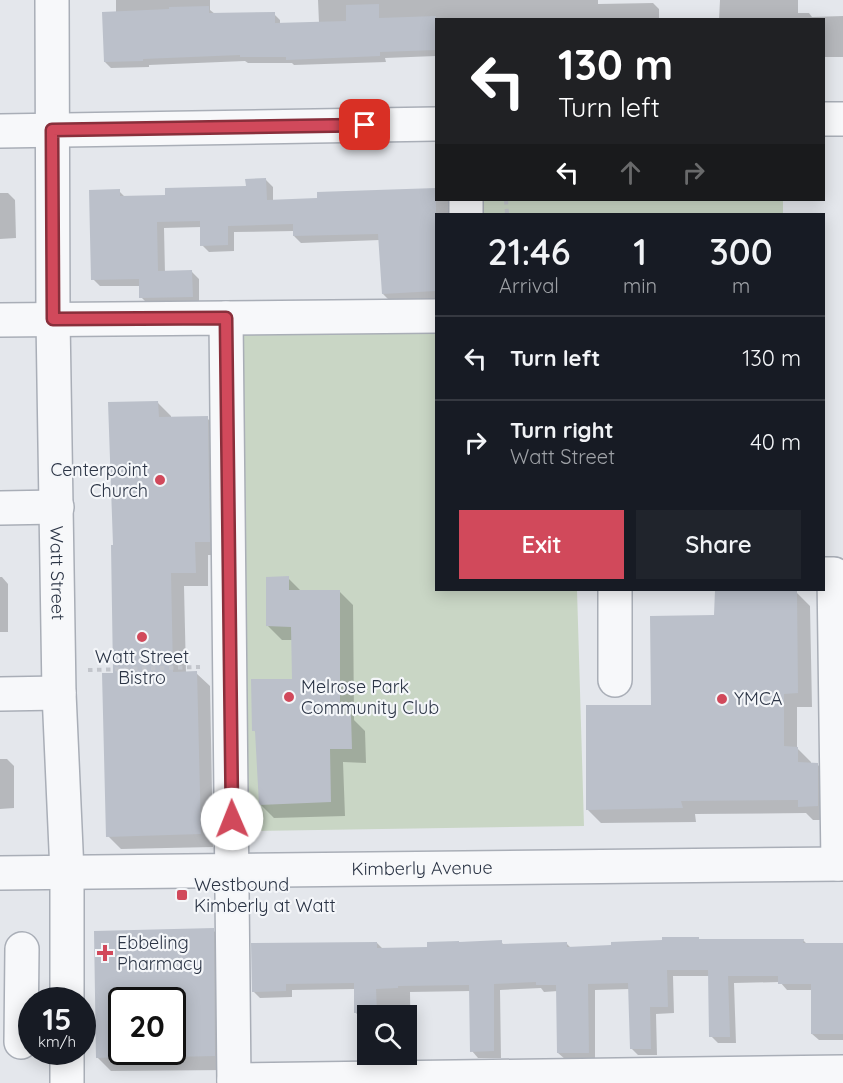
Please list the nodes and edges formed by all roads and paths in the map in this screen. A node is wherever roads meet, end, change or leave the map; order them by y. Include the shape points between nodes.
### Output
1 (52, 0) edge
2 (843, 118) edge
3 (825, 119) edge
4 (435, 124) edge
5 (52, 130) junction
6 (0, 131) edge
7 (435, 316) edge
8 (226, 318) junction
9 (53, 319) junction
10 (0, 320) edge
11 (57, 507) junction
12 (0, 508) edge
13 (825, 574) edge
14 (615, 591) edge
15 (230, 667) junction
16 (87, 670) dead end
17 (615, 680) dead end
18 (59, 693) junction
19 (0, 694) edge
20 (840, 864) edge
21 (232, 871) junction
22 (67, 872) junction
23 (0, 873) edge
24 (67, 948) junction
25 (11, 949) edge
26 (67, 987) edge
27 (17, 1042) edge
28 (67, 1065) edge
29 (843, 1072) edge
30 (234, 1082) edge
31 (68, 1083) edge

1 - 5 street, Watt Street
2 - 3 street
4 - 5 street
5 - 6 street
5 - 9 street, Watt Street
7 - 8 street
8 - 9 street
8 - 15 street
9 - 10 street
9 - 11 street, Watt Street
11 - 12 street
11 - 18 street, Watt Street
13 - 20 street via 834,574
14 - 17 street
15 - 16 path
15 - 21 street
18 - 19 street
18 - 22 street, Watt Street
20 - 21 street, Kimberly Avenue
21 - 22 street, Kimberly Avenue
21 - 30 street
22 - 23 street, Kimberly Avenue
22 - 24 street, Watt Street
24 - 25 street
24 - 26 street, Watt Street
25 - 27 street
28 - 31 street
29 - 30 street

